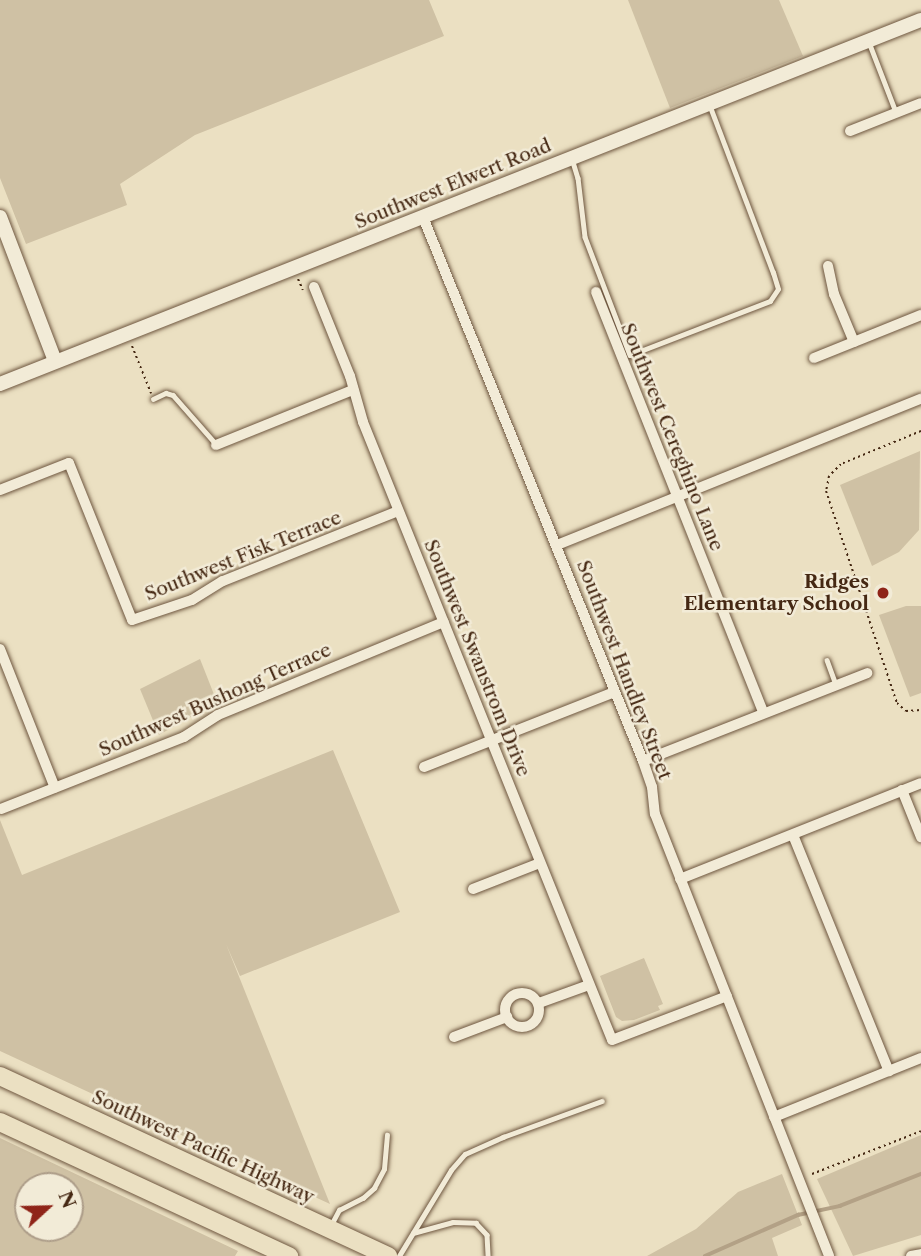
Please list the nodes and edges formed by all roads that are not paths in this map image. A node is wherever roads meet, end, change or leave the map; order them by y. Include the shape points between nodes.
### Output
1 (921, 20) edge
2 (869, 41) junction
3 (921, 103) edge
4 (708, 104) junction
5 (897, 112) junction
6 (850, 131) dead end
7 (571, 157) junction
8 (423, 216) junction
9 (0, 217) edge
10 (3, 236) edge
11 (828, 266) dead end
12 (314, 288) road end
13 (596, 292) dead end
14 (921, 315) edge
15 (853, 342) junction
16 (814, 358) dead end
17 (55, 360) junction
18 (0, 384) edge
19 (353, 390) junction
20 (153, 399) road end
21 (921, 399) edge
22 (216, 445) joint
23 (0, 490) edge
24 (677, 496) junction
25 (398, 511) junction
26 (557, 545) junction
27 (444, 622) junction
28 (0, 649) edge
29 (827, 660) dead end
30 (867, 673) dead end
31 (836, 685) junction
32 (614, 692) junction
33 (763, 712) junction
34 (492, 740) junction
35 (643, 761) junction
36 (424, 768) dead end
37 (921, 783) edge
38 (55, 788) junction
39 (902, 790) junction
40 (1, 809) edge
41 (793, 835) junction
42 (921, 837) edge
43 (540, 863) junction
44 (680, 879) junction
45 (473, 889) dead end
46 (589, 985) junction
47 (727, 996) junction
48 (539, 1003) junction
49 (507, 1017) junction
50 (454, 1037) dead end
51 (921, 1058) edge
52 (889, 1071) junction
53 (0, 1076) edge
54 (602, 1101) dead end
55 (774, 1117) junction
56 (0, 1122) edge
57 (387, 1135) dead end
58 (329, 1229) junction
59 (412, 1234) junction
60 (921, 1254) edge
61 (289, 1256) edge
62 (388, 1256) edge
63 (399, 1256) edge
64 (488, 1256) edge
65 (829, 1256) edge
66 (911, 1256) edge

1 - 2 main road, Southwest Elwert Road
2 - 4 main road, Southwest Elwert Road
2 - 5 lane
3 - 5 street
4 - 7 main road, Southwest Elwert Road
4 - 7 lane via 778,289 770,301 630,355 585,237
5 - 6 street
7 - 8 main road, Southwest Elwert Road
8 - 17 main road, Southwest Elwert Road
8 - 26 street, Southwest Handley Street
9 - 10 main road
10 - 17 main road
11 - 15 street
12 - 19 street, Southwest Swanstrom Drive
13 - 24 street, Southwest Cereghino Lane
14 - 15 street
15 - 16 street
17 - 18 main road, Southwest Elwert Road
19 - 22 street
19 - 25 street, Southwest Swanstrom Drive
20 - 22 lane via 173,394
21 - 24 street
23 - 25 street, Southwest Fisk Terrace via 69,463 132,620 192,600 223,581
24 - 26 street
24 - 33 street, Southwest Cereghino Lane
25 - 27 street, Southwest Swanstrom Drive
26 - 32 street, Southwest Handley Street
27 - 34 street, Southwest Swanstrom Drive
27 - 38 street, Southwest Bushong Terrace via 218,715 184,737
28 - 38 street
29 - 31 lane
30 - 31 street
31 - 33 street
32 - 34 street
32 - 35 street, Southwest Handley Street
33 - 35 street
34 - 36 street
34 - 43 street, Southwest Swanstrom Drive
35 - 44 street, Southwest Handley Street via 655,814
37 - 39 street
38 - 40 street, Southwest Bushong Terrace
39 - 41 street
39 - 42 street
41 - 44 street
41 - 52 street
43 - 45 street
43 - 46 street, Southwest Swanstrom Drive
44 - 47 street, Southwest Handley Street
46 - 47 street, Southwest Swanstrom Drive via 612,1040
46 - 48 street
47 - 55 street, Southwest Handley Street
48 - 49 street via 538,1016 529,1026 520,1028
48 - 49 street via 520,993 508,1000
49 - 50 street
51 - 52 street
52 - 55 street
53 - 58 highway, Southwest Pacific Highway
54 - 59 lane via 465,1154
55 - 65 street, Southwest Handley Street
56 - 61 highway
57 - 58 lane via 384,1169 374,1188 339,1210
58 - 62 highway, Southwest Pacific Highway
59 - 63 lane
59 - 64 lane via 453,1222 477,1223 487,1235
60 - 66 street

